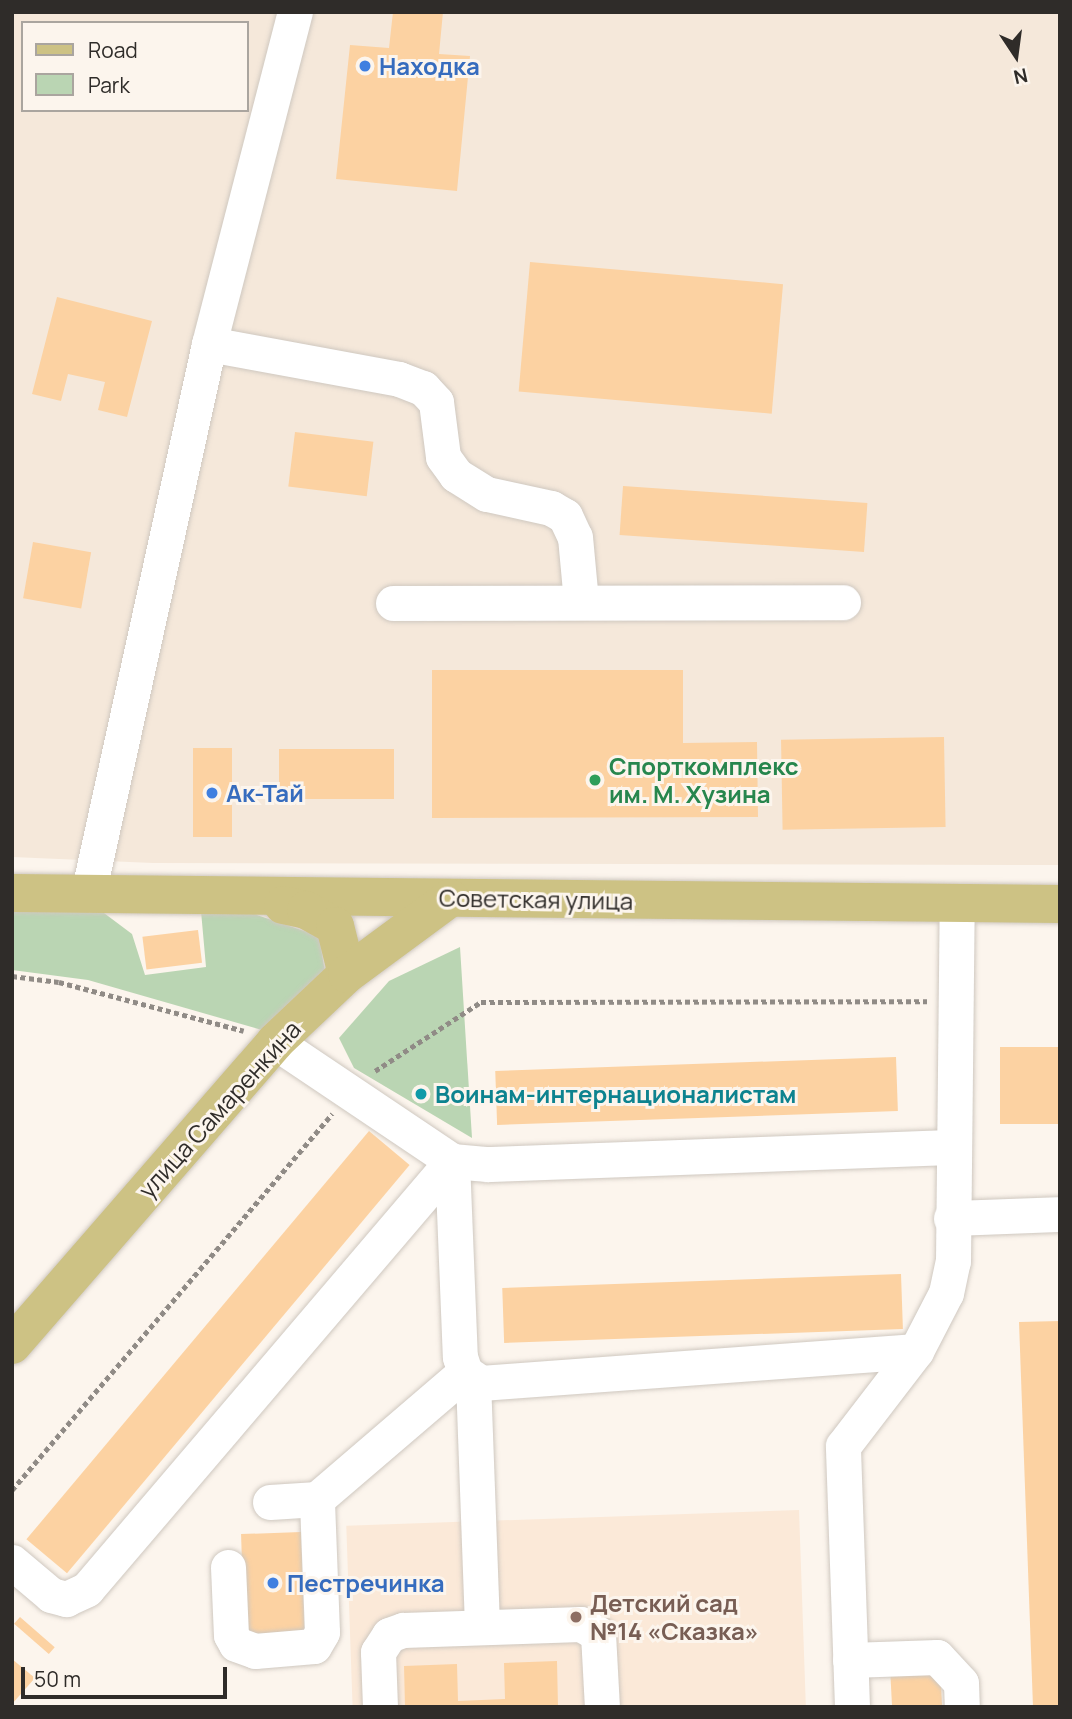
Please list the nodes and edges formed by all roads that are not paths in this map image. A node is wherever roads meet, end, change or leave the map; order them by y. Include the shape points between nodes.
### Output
1 (295, 12) edge
2 (209, 344) junction
3 (581, 602) junction
4 (843, 602) dead end
5 (393, 603) dead end
6 (12, 893) edge
7 (88, 894) junction
8 (228, 896) junction
9 (450, 898) junction
10 (957, 903) junction
11 (1060, 904) edge
12 (347, 974) junction
13 (275, 1042) junction
14 (953, 1147) junction
15 (452, 1161) junction
16 (1060, 1214) edge
17 (951, 1218) junction
18 (12, 1345) edge
19 (916, 1351) junction
20 (469, 1376) junction
21 (317, 1499) junction
22 (270, 1502) dead end
23 (228, 1567) dead end
24 (16, 1574) edge
25 (482, 1627) junction
26 (850, 1660) junction
27 (380, 1707) edge
28 (602, 1707) edge
29 (852, 1707) edge
30 (962, 1707) edge

1 - 2 lane
2 - 3 lane via 399,379 423,388 436,402 443,457 456,475 487,494 551,508 572,525
2 - 7 lane
3 - 4 lane
3 - 5 lane
6 - 7 main road, Советская улица
7 - 8 main road, Советская улица
8 - 9 main road, Советская улица
8 - 12 main road via 306,910 335,926
9 - 10 main road, Советская улица
9 - 12 main road, улица Самаренкина
10 - 11 main road, Советская улица
10 - 14 lane
12 - 13 main road, улица Самаренкина
13 - 15 lane
13 - 18 main road, улица Самаренкина
14 - 15 lane via 488,1164
14 - 17 lane
15 - 20 lane via 460,1357
15 - 24 lane via 87,1589 66,1599
16 - 17 lane
17 - 19 lane via 953,1261 946,1293
19 - 20 lane via 490,1385
19 - 26 lane via 843,1446
20 - 21 lane
20 - 25 lane
21 - 22 lane
21 - 23 lane via 322,1632 314,1646 255,1651 236,1644 231,1635
25 - 27 lane via 403,1630 389,1635 378,1652
25 - 28 lane via 582,1624 592,1628 600,1644
26 - 29 lane
26 - 30 lane via 937,1657 961,1683

